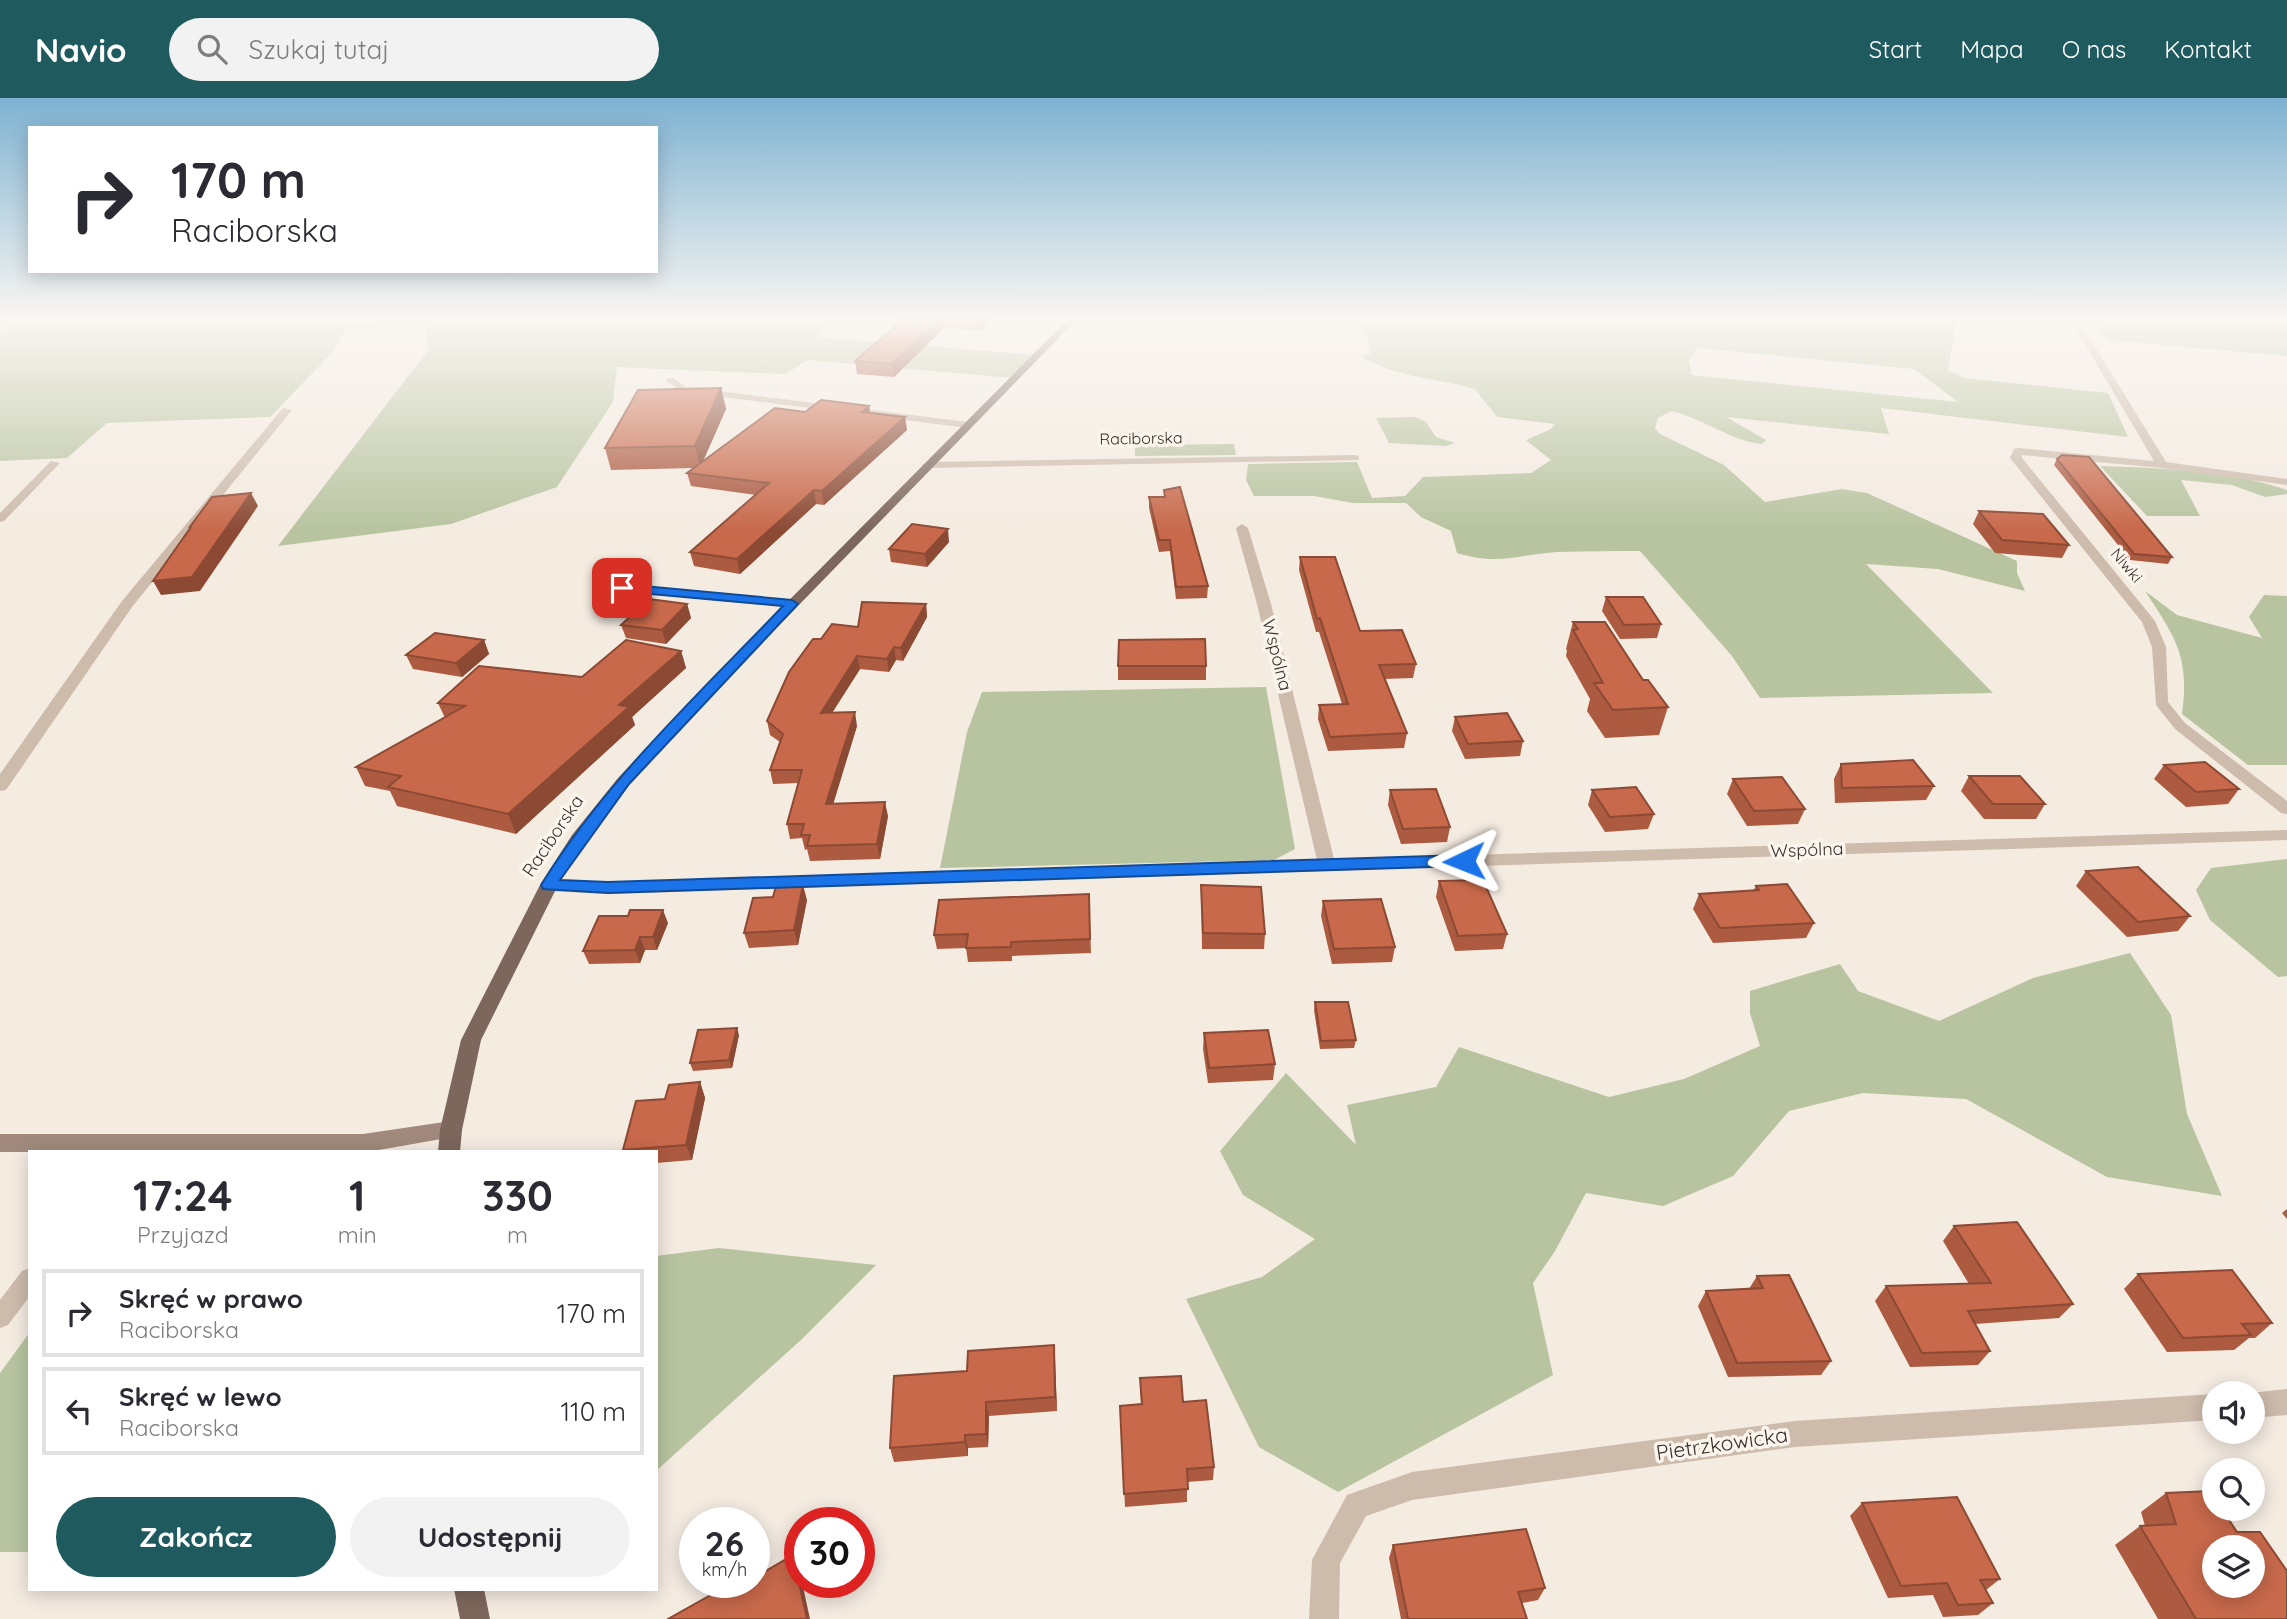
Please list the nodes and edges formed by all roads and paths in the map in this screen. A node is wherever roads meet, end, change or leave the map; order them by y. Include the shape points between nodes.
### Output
1 (696, 390) edge
2 (1002, 390) edge
3 (2117, 390) edge
4 (287, 410) dead end
5 (968, 425) junction
6 (1355, 458) dead end
7 (55, 463) dead end
8 (928, 465) junction
9 (2162, 465) junction
10 (2287, 482) edge
11 (0, 519) edge
12 (1242, 528) dead end
13 (622, 588) dead end
14 (792, 604) junction
15 (0, 786) edge
16 (2287, 809) edge
17 (2287, 835) edge
18 (1327, 865) junction
19 (549, 885) junction
20 (450, 1141) edge
21 (0, 1143) edge
22 (28, 1281) edge
23 (0, 1318) edge
24 (2287, 1402) edge
25 (2265, 1404) edge
26 (2202, 1408) edge
27 (469, 1591) edge
28 (475, 1619) edge
29 (1324, 1619) edge

1 - 5 lane via 764,395
2 - 5 main road, Raciborska
3 - 9 street
4 - 15 street via 127,604
5 - 8 main road, Raciborska
6 - 8 street, Raciborska
7 - 11 lane
8 - 14 main road, Raciborska
9 - 10 street, Niwki
9 - 16 street, Niwki via 2046,451 2018,451 2016,458 2148,621 2159,646 2161,702 2180,726
12 - 18 street, Wspólna
13 - 14 lane
14 - 19 main road, Raciborska via 624,781
17 - 18 street, Wspólna
18 - 19 street, Wspólna via 608,888
19 - 20 main road, Raciborska via 471,1040
20 - 21 street
22 - 23 lane
24 - 25 street
26 - 29 street, Pietrzkowicka via 1795,1434 1412,1486 1357,1505 1325,1560
27 - 28 main road

